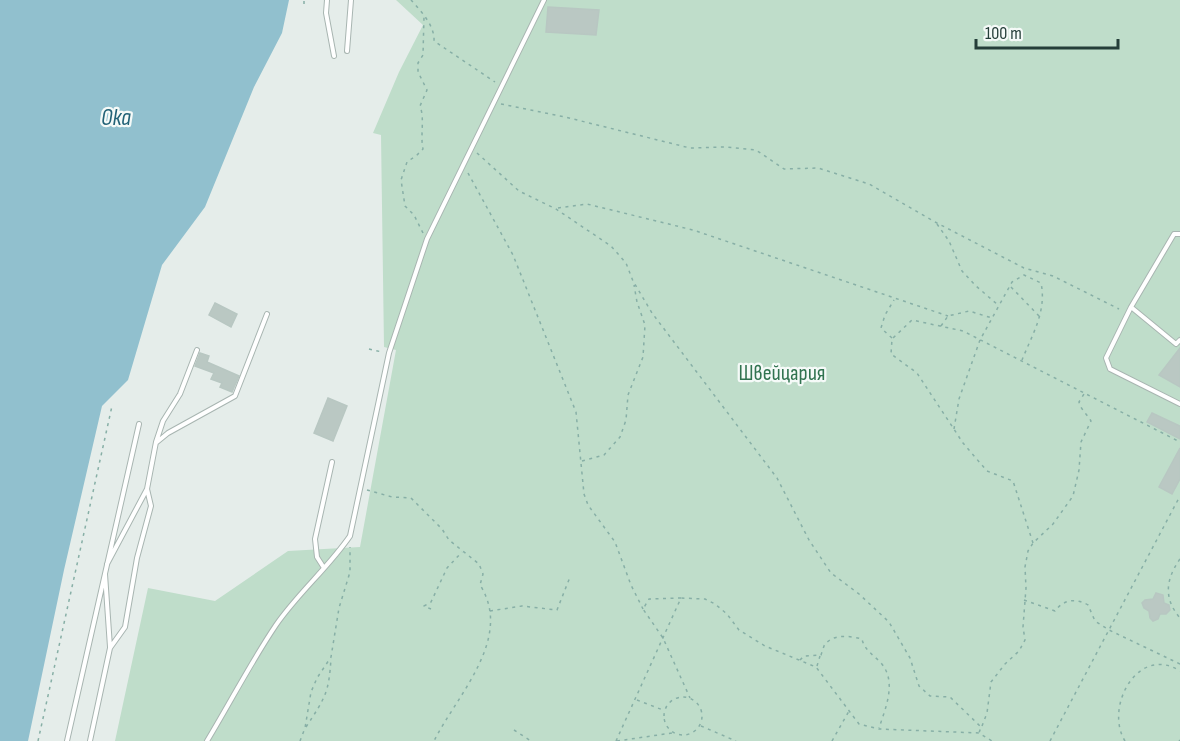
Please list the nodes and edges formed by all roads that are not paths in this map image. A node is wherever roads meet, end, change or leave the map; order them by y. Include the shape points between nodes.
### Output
1 (327, 0) edge
2 (351, 0) edge
3 (544, 0) edge
4 (347, 51) dead end
5 (334, 56) dead end
6 (1180, 234) edge
7 (1131, 307) junction
8 (267, 314) dead end
9 (1180, 340) edge
10 (197, 350) dead end
11 (1180, 404) edge
12 (139, 424) dead end
13 (156, 442) junction
14 (332, 462) dead end
15 (147, 489) junction
16 (324, 568) junction
17 (105, 570) junction
18 (110, 648) junction
19 (67, 741) edge
20 (90, 741) edge
21 (207, 741) edge

1 - 5 lane
2 - 4 lane
3 - 16 lane via 428,239 389,353 350,536
6 - 7 lane via 1174,234
7 - 9 lane via 1176,344
7 - 11 lane via 1106,358 1110,369
8 - 13 lane via 235,396
10 - 13 lane
12 - 17 lane
13 - 15 lane
14 - 16 lane via 315,539 317,557
15 - 17 lane
15 - 18 lane via 151,506 124,627
16 - 21 lane via 276,624
17 - 18 lane
17 - 19 lane
18 - 20 lane

